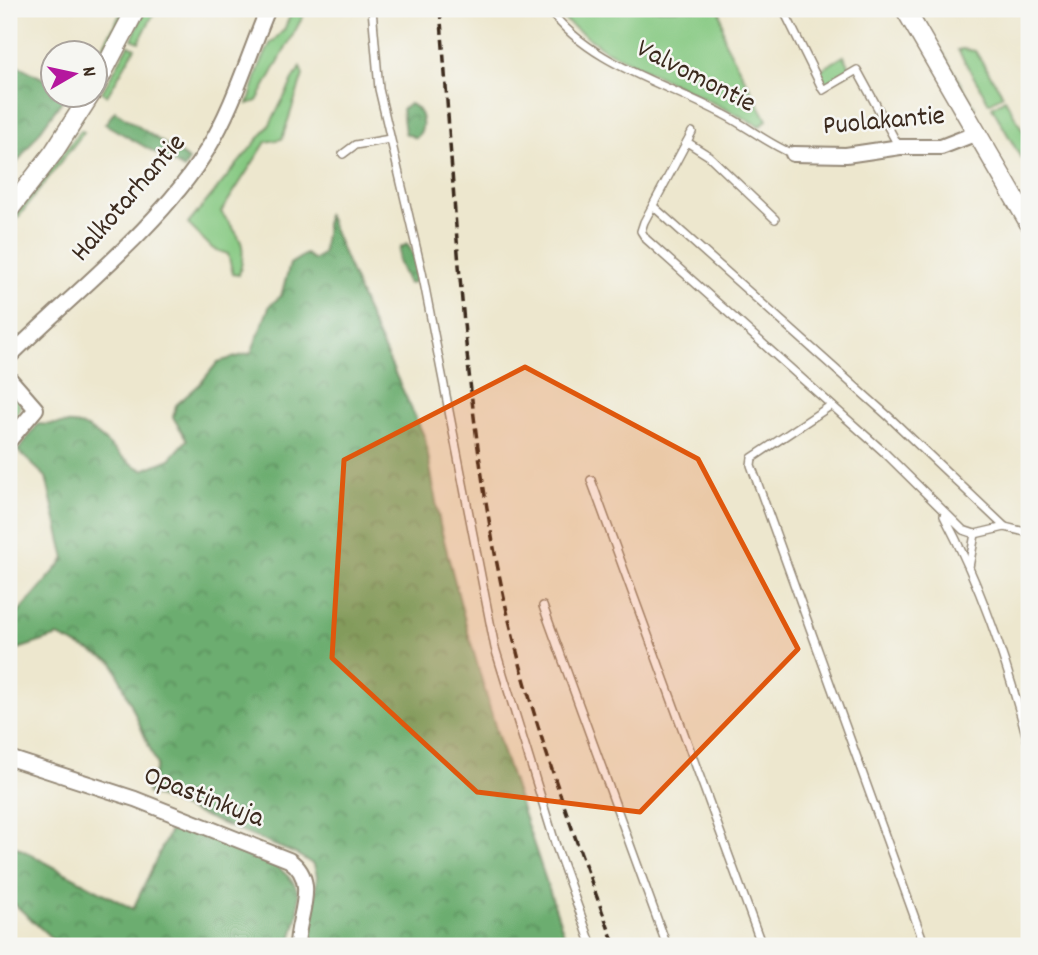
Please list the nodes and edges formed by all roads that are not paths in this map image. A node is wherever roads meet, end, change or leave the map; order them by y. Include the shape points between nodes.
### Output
1 (136, 9) edge
2 (268, 9) edge
3 (372, 9) edge
4 (549, 9) edge
5 (783, 9) edge
6 (905, 9) edge
7 (108, 62) edge
8 (83, 108) edge
9 (692, 132) dead end
10 (977, 134) junction
11 (390, 139) junction
12 (687, 142) junction
13 (900, 147) junction
14 (343, 154) dead end
15 (793, 154) joint
16 (654, 207) junction
17 (9, 210) edge
18 (775, 219) dead end
19 (1029, 223) edge
20 (9, 357) edge
21 (9, 377) edge
22 (830, 406) junction
23 (9, 441) edge
24 (591, 480) dead end
25 (941, 509) junction
26 (1005, 527) junction
27 (1029, 533) edge
28 (975, 534) junction
29 (969, 568) junction
30 (543, 606) dead end
31 (1029, 747) edge
32 (9, 758) edge
33 (298, 946) edge
34 (592, 946) edge
35 (667, 946) edge
36 (762, 946) edge
37 (925, 946) edge

1 - 7 street
2 - 20 street, Halkotarhantie via 228,111 178,190 72,301
3 - 11 lane via 379,89
4 - 15 lane, Valvomontie via 578,38 619,64 722,113
5 - 13 lane via 823,90 857,70
6 - 10 street
8 - 17 street
9 - 12 lane
10 - 13 street, Puolakantie via 947,146
10 - 19 street
11 - 14 lane via 355,145
11 - 34 lane via 422,272 495,648
12 - 16 lane
12 - 18 lane via 709,156
13 - 15 street, Puolakantie via 846,155
16 - 22 lane via 641,231 646,239
16 - 26 lane
21 - 23 street via 36,408
22 - 25 lane via 886,453
22 - 37 lane via 752,458 751,466
24 - 36 lane
25 - 28 lane via 963,530
25 - 29 lane
26 - 27 lane
26 - 28 lane
28 - 29 lane
29 - 31 lane via 1016,694
30 - 35 lane
32 - 33 street, Opastinkuja via 135,799 299,866 306,879

